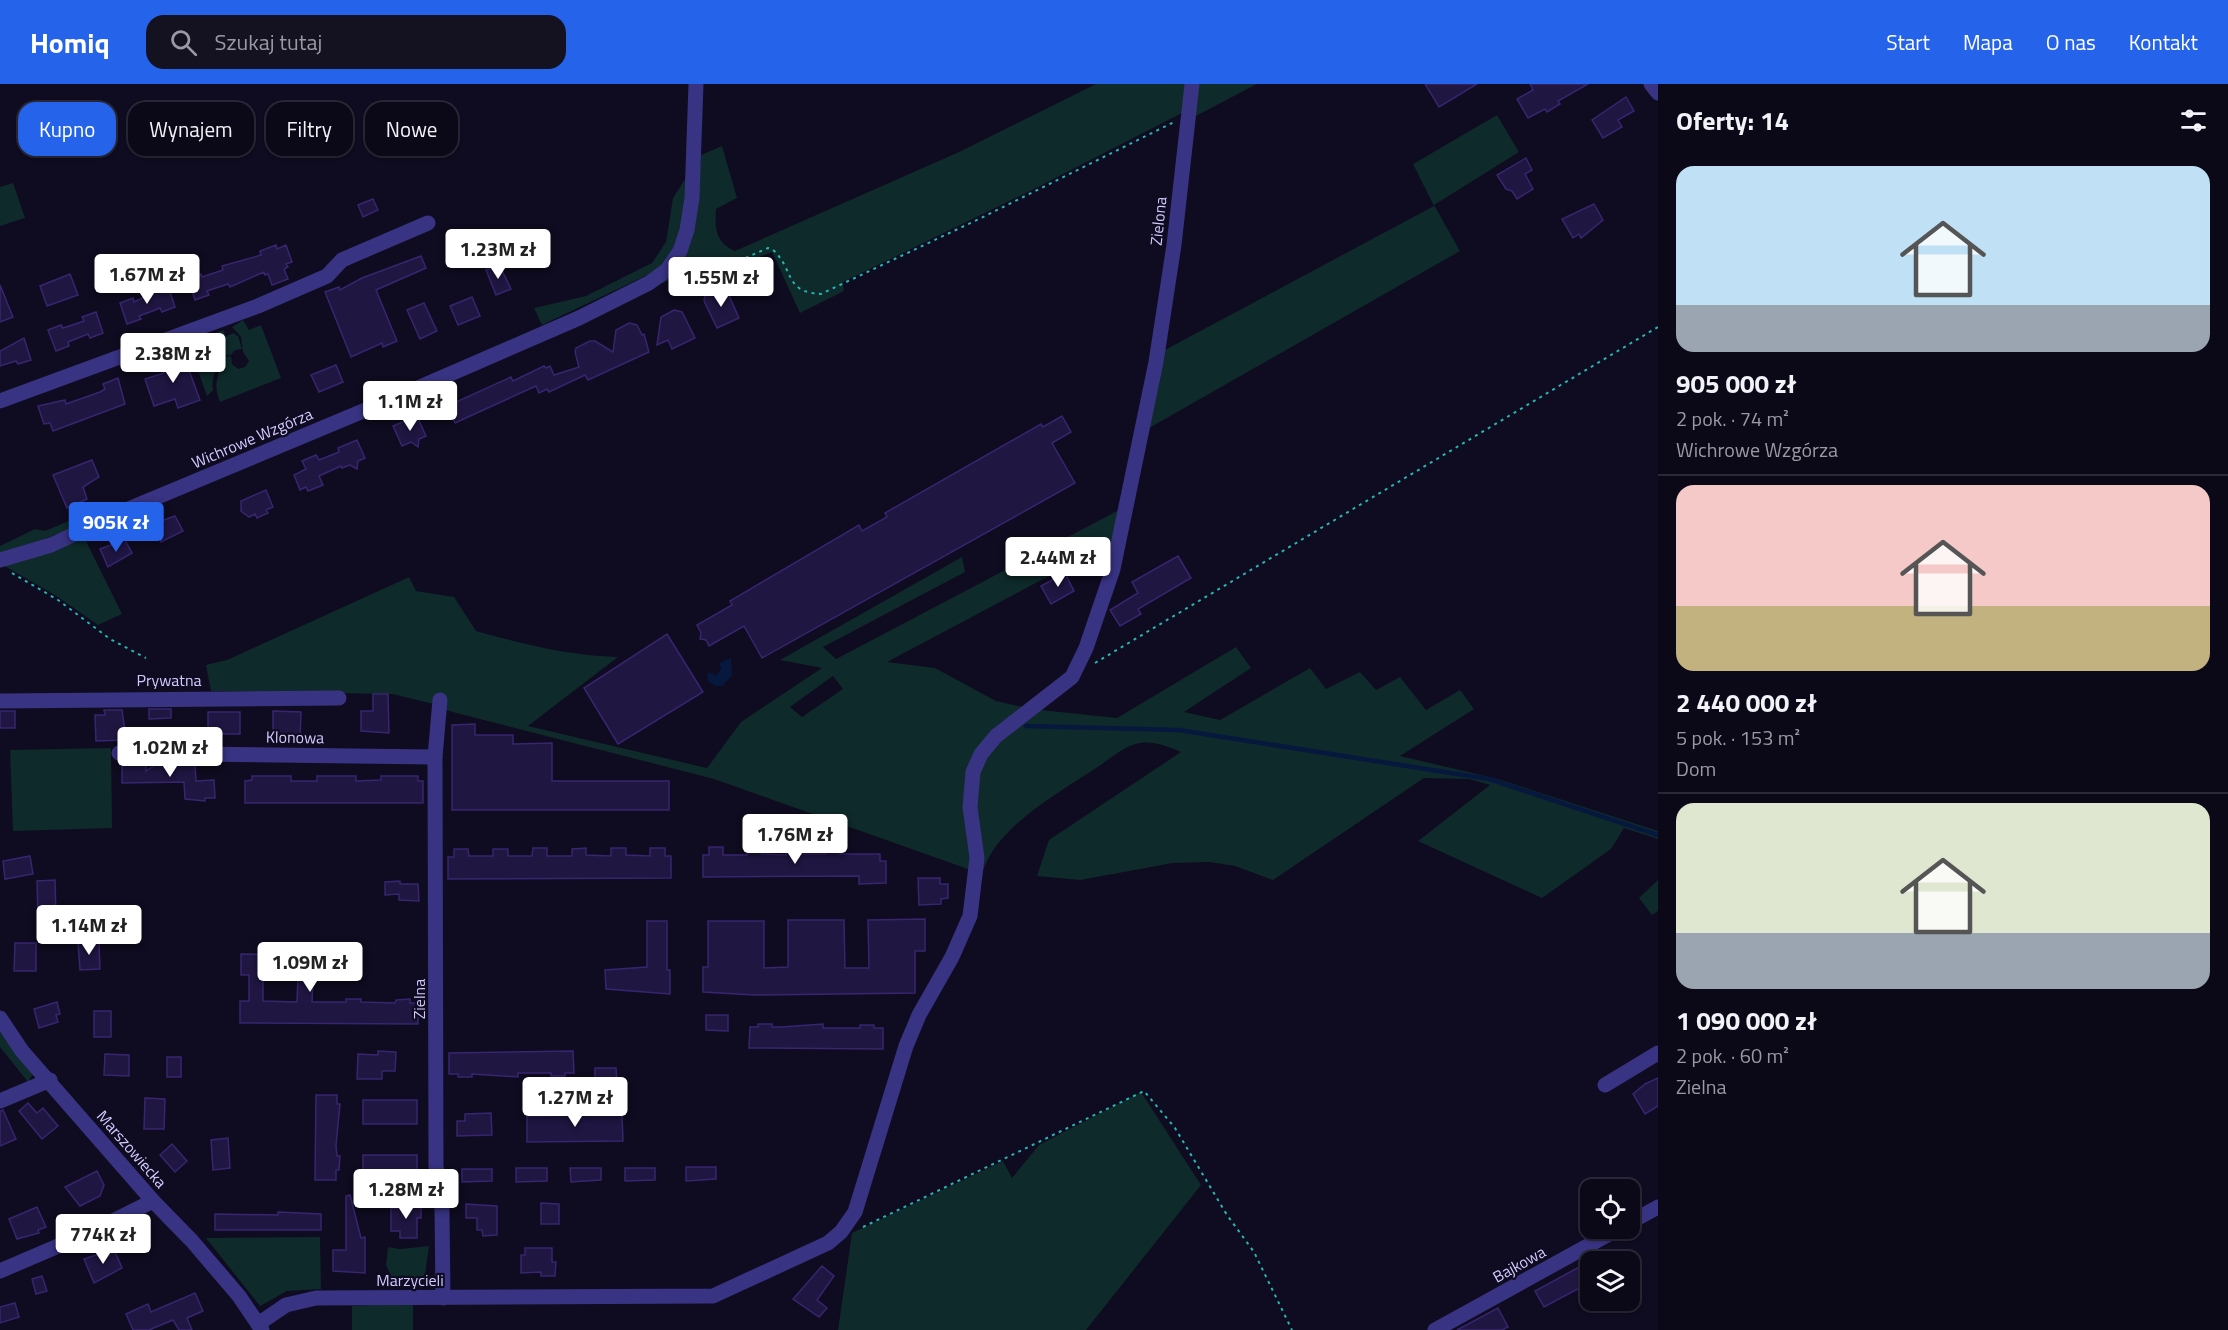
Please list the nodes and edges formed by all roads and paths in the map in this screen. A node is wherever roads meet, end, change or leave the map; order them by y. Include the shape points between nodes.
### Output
1 (696, 84) edge
2 (1192, 84) edge
3 (1651, 84) edge
4 (1658, 93) edge
5 (1188, 115) junction
6 (428, 223) dead end
7 (725, 267) dead end
8 (1658, 327) edge
9 (0, 401) edge
10 (4, 566) edge
11 (146, 658) dead end
12 (1072, 677) junction
13 (339, 698) dead end
14 (440, 700) dead end
15 (0, 701) edge
16 (119, 753) dead end
17 (435, 757) junction
18 (0, 1017) edge
19 (1658, 1053) edge
20 (50, 1080) junction
21 (1605, 1085) dead end
22 (0, 1101) edge
23 (153, 1202) junction
24 (1658, 1207) edge
25 (1640, 1217) edge
26 (857, 1230) dead end
27 (1600, 1239) edge
28 (0, 1271) edge
29 (443, 1298) junction
30 (260, 1327) edge
31 (1292, 1330) edge
32 (1435, 1330) edge

1 - 10 street, Wichrowe Wzgórza via 692,198 687,230 680,251 667,270 649,283 579,318
2 - 5 street, Zielona
3 - 4 street
5 - 7 path via 821,294 796,288 777,253 768,248
5 - 12 street, Zielona via 1174,245 1155,362 1113,569
6 - 9 street via 342,260 327,276 258,306
8 - 12 path
10 - 11 path via 110,639
12 - 29 street, Marzycieli via 996,736 973,772 970,807 977,858 970,916 906,1046 855,1212 828,1243 713,1296
13 - 15 street, Prywatna
14 - 17 street, Zielna
16 - 17 street, Klonowa
17 - 29 street, Zielna via 436,1166 442,1210
18 - 20 street, Marszowiecka via 22,1051
19 - 21 street
20 - 22 street
20 - 23 street, Marszowiecka
23 - 28 street
23 - 30 street, Marszowiecka via 198,1249
24 - 25 street
26 - 31 path via 1144,1091 1170,1121 1254,1252
27 - 32 street, Bajkowa
29 - 30 street, Marzycieli via 316,1298 286,1305

